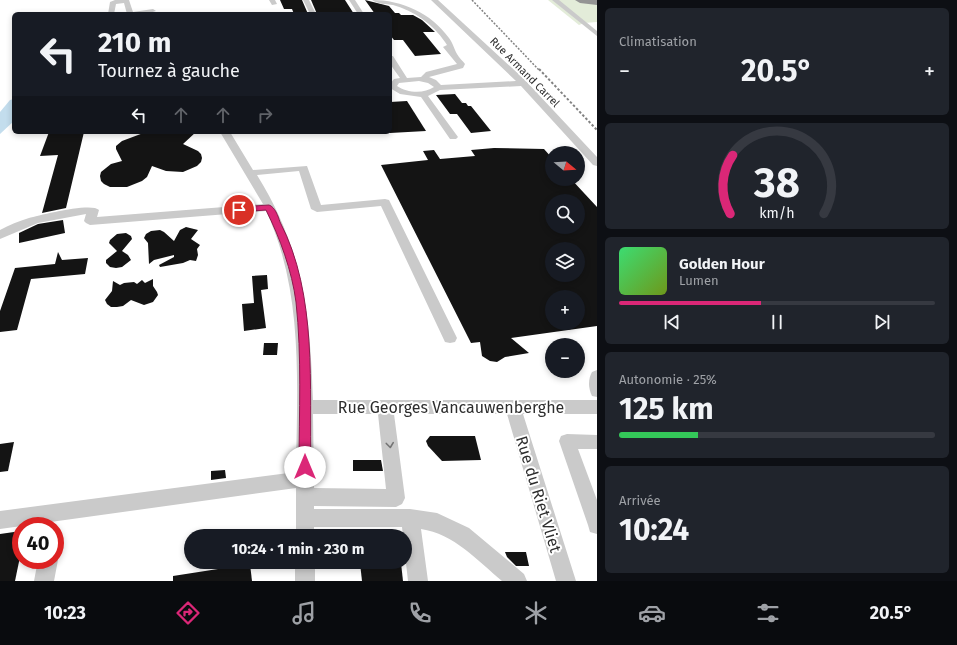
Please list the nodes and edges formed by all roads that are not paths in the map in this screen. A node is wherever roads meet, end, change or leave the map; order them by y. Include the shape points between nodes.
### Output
1 (306, 0) edge
2 (352, 0) edge
3 (375, 0) edge
4 (434, 0) edge
5 (555, 0) edge
6 (580, 0) edge
7 (590, 0) edge
8 (597, 1) edge
9 (149, 4) dead end
10 (111, 12) edge
11 (130, 12) edge
12 (153, 12) edge
13 (312, 12) edge
14 (360, 12) edge
15 (433, 32) dead end
16 (597, 34) edge
17 (453, 54) junction
18 (392, 61) edge
19 (516, 77) junction
20 (405, 80) junction
21 (424, 80) junction
22 (393, 83) edge
23 (523, 83) junction
24 (436, 85) junction
25 (406, 94) junction
26 (423, 94) junction
27 (392, 95) edge
28 (226, 134) edge
29 (453, 137) dead end
30 (597, 163) edge
31 (249, 174) junction
32 (269, 207) junction
33 (0, 235) edge
34 (450, 338) dead end
35 (597, 376) edge
36 (597, 390) edge
37 (385, 406) junction
38 (304, 407) junction
39 (513, 407) junction
40 (597, 407) edge
41 (597, 442) edge
42 (305, 479) junction
43 (305, 497) junction
44 (64, 518) edge
45 (305, 518) junction
46 (410, 518) junction
47 (0, 520) edge
48 (12, 520) edge
49 (597, 524) edge
50 (305, 529) edge
51 (46, 569) edge
52 (305, 569) edge
53 (44, 581) edge
54 (305, 581) edge
55 (418, 581) edge
56 (517, 581) edge
57 (566, 581) edge

1 - 13 street
2 - 14 street
3 - 17 street via 405,7 428,18 451,43
4 - 19 street, Rue Armand Carrel
5 - 16 street
6 - 8 highway
7 - 8 highway
9 - 12 street
10 - 11 street via 113,2 127,1
15 - 17 street
17 - 21 street via 460,66 429,74
18 - 20 street
19 - 23 street, Rue Armand Carrel
19 - 24 street
20 - 21 street
20 - 22 street
21 - 24 street
22 - 25 street via 394,88
23 - 24 street
23 - 30 street, Rue Armand Carrel
24 - 26 street via 434,92
25 - 26 street
25 - 27 street
26 - 29 street
28 - 31 street
31 - 32 street
31 - 34 street via 303,168 317,209 385,202
32 - 33 street via 90,221 93,210 35,218
32 - 38 street via 286,245 299,294 304,340
35 - 36 street
37 - 38 street, Rue Georges Vancauwenberghe
37 - 39 street, Rue Georges Vancauwenberghe
37 -> 43 street via 396,498
38 - 42 street
39 - 40 street, Rue Georges Vancauwenberghe
39 - 57 street, Rue du Riet Vliet
41 - 49 street via 567,441
42 - 43 street
42 - 44 street
43 - 45 street
45 - 46 street
45 - 50 street
46 - 55 street
46 - 56 street via 428,520 453,529
47 - 48 street
51 - 53 street
52 - 54 street

